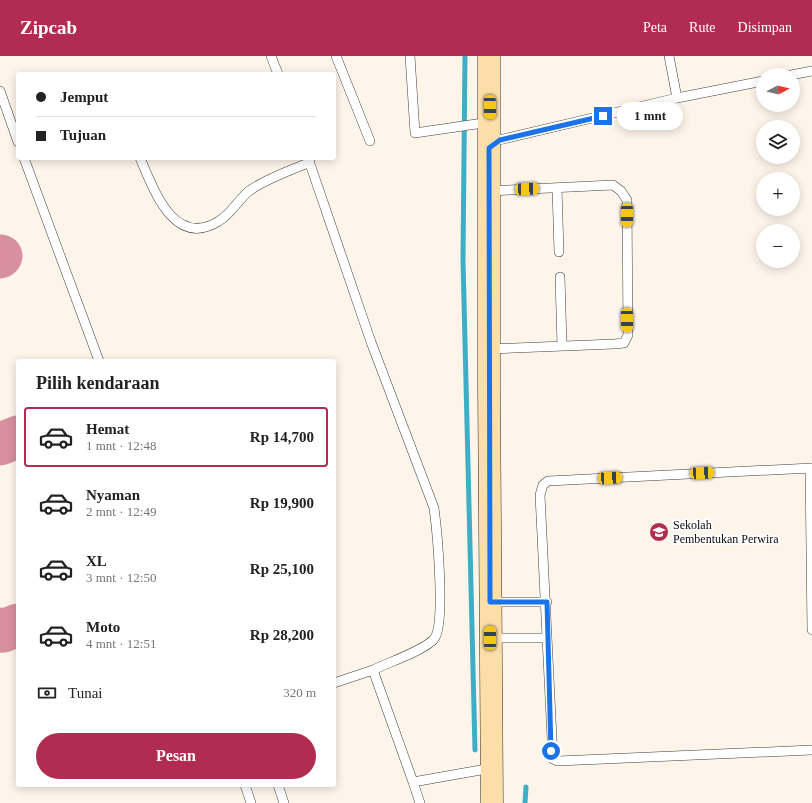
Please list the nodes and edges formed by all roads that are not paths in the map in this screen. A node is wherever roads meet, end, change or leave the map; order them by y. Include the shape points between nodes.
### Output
1 (271, 56) edge
2 (336, 56) edge
3 (410, 56) edge
4 (489, 56) edge
5 (669, 56) edge
6 (812, 71) edge
7 (277, 72) edge
8 (800, 73) edge
9 (756, 82) edge
10 (0, 91) edge
11 (678, 98) junction
12 (474, 125) junction
13 (16, 136) edge
14 (370, 141) dead end
15 (489, 148) junction
16 (25, 160) edge
17 (141, 160) edge
18 (309, 160) edge
19 (557, 188) junction
20 (489, 191) junction
21 (559, 252) dead end
22 (560, 276) dead end
23 (562, 346) junction
24 (488, 349) junction
25 (98, 359) edge
26 (811, 468) edge
27 (490, 602) junction
28 (547, 602) junction
29 (812, 630) edge
30 (490, 638) junction
31 (547, 638) junction
32 (373, 670) junction
33 (336, 682) edge
34 (812, 750) edge
35 (492, 768) junction
36 (413, 782) junction
37 (246, 787) edge
38 (279, 787) edge
39 (251, 803) edge
40 (284, 803) edge
41 (420, 803) edge
42 (492, 803) edge

1 - 7 lane
2 - 14 lane
3 - 12 lane via 415,133
4 - 12 street
5 - 11 lane
6 - 8 lane
9 - 11 lane
10 - 13 lane
11 - 15 lane via 500,140
12 - 15 street
15 - 20 street
16 - 25 lane
17 - 18 lane via 151,184 174,220 187,228 199,229 219,221 260,185
18 - 32 lane via 371,342 434,508 436,520 439,627 434,639 425,646
19 - 20 lane
19 - 21 lane
19 - 23 lane via 613,185 621,191 626,200 628,335 624,343
20 - 24 street
22 - 23 lane
23 - 24 lane
24 - 27 street
26 - 28 lane via 548,481 540,495
26 - 29 lane
27 - 28 lane
27 - 30 street
28 - 31 lane
30 - 31 lane
30 - 35 street
31 - 34 lane via 553,759 558,761
32 - 33 lane
32 - 36 lane
35 - 36 lane
35 - 42 street
36 - 41 lane
37 - 39 lane
38 - 40 lane

